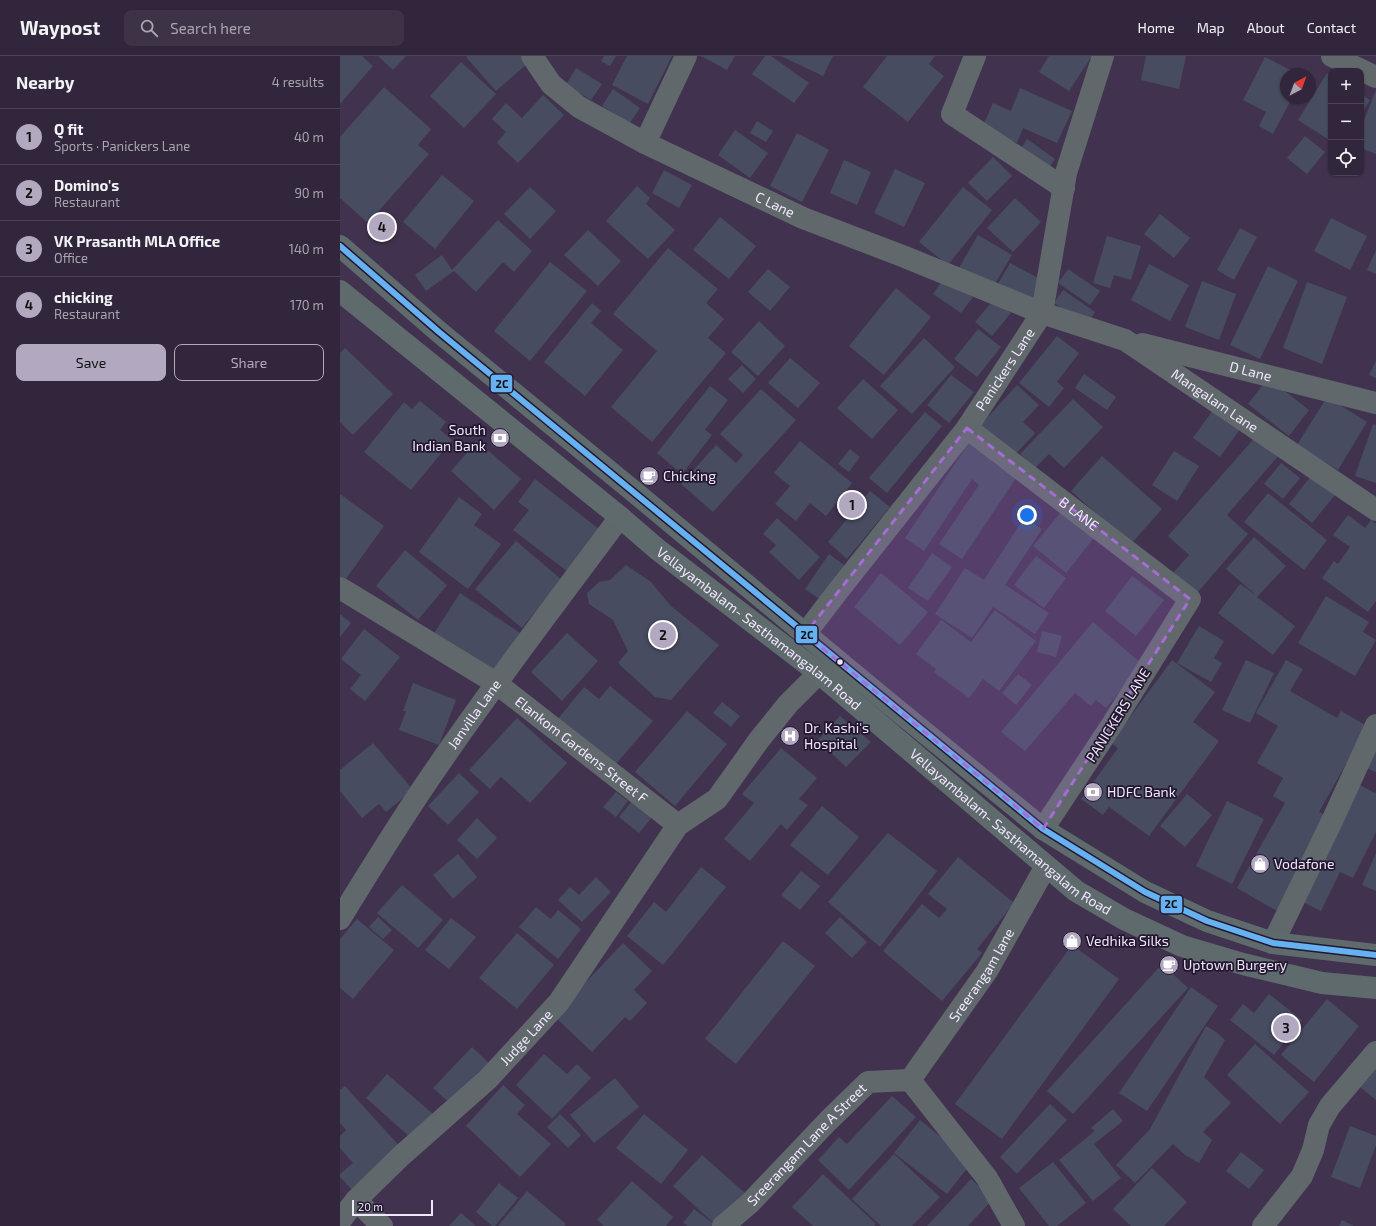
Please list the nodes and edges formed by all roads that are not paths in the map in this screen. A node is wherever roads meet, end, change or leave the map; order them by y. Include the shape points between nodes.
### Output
1 (532, 56) edge
2 (686, 56) edge
3 (976, 56) edge
4 (1103, 56) edge
5 (1332, 56) edge
6 (1376, 77) edge
7 (645, 143) junction
8 (1064, 188) junction
9 (340, 246) edge
10 (340, 291) edge
11 (1042, 313) junction
12 (1125, 340) junction
13 (1376, 403) edge
14 (967, 428) junction
15 (1376, 510) edge
16 (620, 517) junction
17 (340, 588) edge
18 (1190, 599) joint
19 (806, 634) junction
20 (819, 673) junction
21 (496, 683) junction
22 (1376, 725) edge
23 (678, 825) junction
24 (1043, 829) junction
25 (1046, 866) junction
26 (340, 918) edge
27 (1273, 943) junction
28 (1376, 955) edge
29 (1376, 988) edge
30 (1376, 1052) edge
31 (910, 1080) junction
32 (356, 1200) junction
33 (340, 1221) edge
34 (382, 1226) edge
35 (723, 1226) edge
36 (1014, 1226) edge
37 (1263, 1226) edge

1 - 7 street, C Lane via 551,84 579,107
2 - 7 street
3 - 8 street via 952,114
4 - 8 street, Panickers Lane via 1066,173
5 - 6 street
7 - 11 street, C Lane via 803,218 905,256
8 - 11 street, Panickers Lane
9 - 19 main road, Vellayambalam- Sasthamangalam Road via 439,332
10 - 16 main road, Vellayambalam- Sasthamangalam Road
11 - 12 street, Mangalam Lane
11 - 14 street, Panickers Lane
12 - 13 street, D Lane
12 - 15 street, Mangalam Lane
14 - 18 street, B LANE
14 - 19 street, Panickers Lane
16 - 20 main road, Vellayambalam- Sasthamangalam Road via 657,549
16 - 21 street, Janvilla Lane
17 - 21 street, Elankom Gardens Street F
18 - 24 street, PANICKERS LANE
19 - 24 main road, Vellayambalam- Sasthamangalam Road
20 - 23 street via 788,704 717,799
20 - 25 main road, Vellayambalam- Sasthamangalam Road
21 - 23 street, Elankom Gardens Street F
21 - 26 street, Janvilla Lane via 384,846
22 - 27 street
23 - 32 street, Judge Lane via 560,1002 488,1079 401,1156
24 - 27 main road, Vellayambalam- Sasthamangalam Road via 1145,892 1207,922
25 - 29 main road, Vellayambalam- Sasthamangalam Road via 1076,891 1124,919 1182,946 1322,983
25 - 31 street, Sreerangam lane via 987,971
27 - 28 main road, Vellayambalam- Sasthamangalam Road
30 - 37 street via 1330,1106 1319,1125 1302,1176
31 - 35 street, Sreerangam Lane A Street via 868,1082 750,1203
31 - 36 street via 987,1178
32 - 33 street, Judge Lane
32 - 34 street

